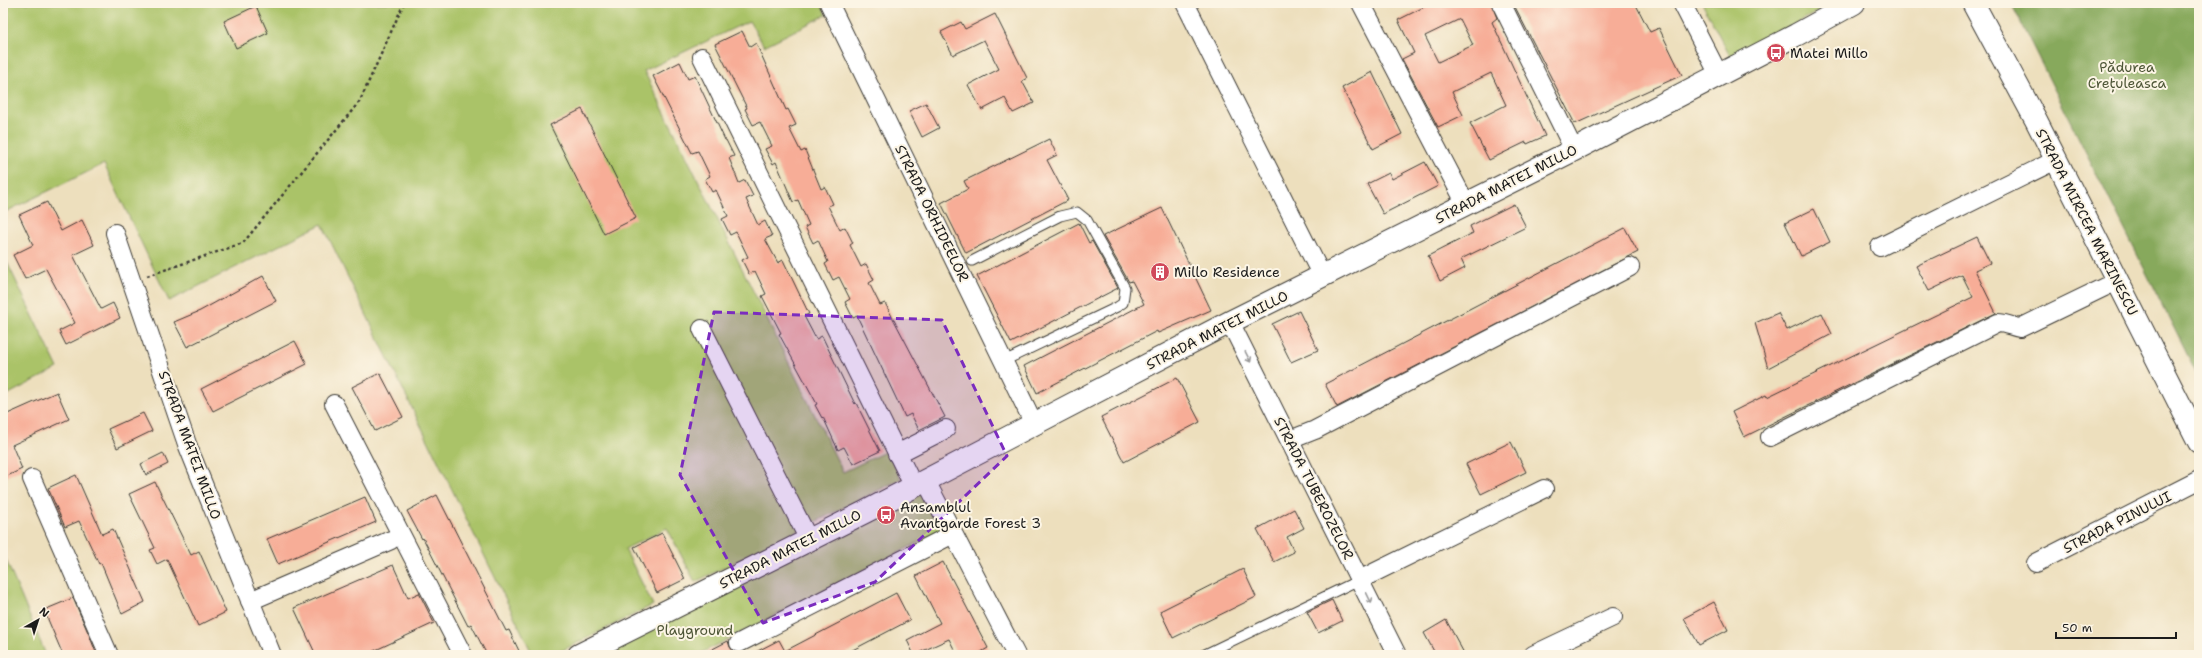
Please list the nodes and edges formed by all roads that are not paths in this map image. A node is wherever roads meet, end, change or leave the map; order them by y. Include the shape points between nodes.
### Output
1 (829, 3) edge
2 (1185, 3) edge
3 (1361, 3) edge
4 (1501, 3) edge
5 (1682, 3) edge
6 (1854, 3) edge
7 (1973, 3) edge
8 (702, 57) dead end
9 (1719, 76) junction
10 (1574, 150) junction
11 (2056, 160) junction
12 (1466, 204) junction
13 (115, 233) dead end
14 (1880, 247) dead end
15 (972, 261) dead end
16 (1630, 267) dead end
17 (1322, 276) junction
18 (2117, 280) junction
19 (1230, 322) junction
20 (702, 329) dead end
21 (1004, 361) junction
22 (334, 404) dead end
23 (1034, 424) junction
24 (946, 429) dead end
25 (1770, 437) dead end
26 (1290, 440) junction
27 (2199, 442) edge
28 (897, 454) junction
29 (32, 479) dead end
30 (2199, 480) edge
31 (920, 484) junction
32 (1544, 489) dead end
33 (953, 534) junction
34 (391, 540) dead end
35 (809, 540) junction
36 (2036, 563) dead end
37 (1359, 580) junction
38 (250, 601) junction
39 (1613, 617) dead end
40 (739, 643) dead end
41 (109, 655) edge
42 (272, 655) edge
43 (463, 655) edge
44 (579, 655) edge
45 (1016, 655) edge
46 (1203, 655) edge
47 (1397, 655) edge
48 (1533, 655) edge

1 - 21 street, STRADA ORHIDEELOR
2 - 17 street
3 - 12 street
4 - 10 street
5 - 9 street
6 - 9 street, STRADA MATEI MILLO
7 - 11 street, STRADA MIRCEA MARINESCU
8 - 28 street
9 - 10 street, STRADA MATEI MILLO
10 - 12 street, STRADA MATEI MILLO
11 - 14 street
11 - 18 street, STRADA MIRCEA MARINESCU
12 - 17 street, STRADA MATEI MILLO
13 - 38 street, STRADA MATEI MILLO via 187,444
15 - 21 lane via 1060,216 1077,212 1087,220 1125,288 1123,303 1117,307
16 - 26 street via 1315,430
17 - 19 street, STRADA MATEI MILLO
18 - 25 street via 2020,328 1998,323
18 - 27 street, STRADA MIRCEA MARINESCU
19 - 23 street, STRADA MATEI MILLO
19 -> 26 street, STRADA TUBEROZELOR
20 - 35 street
21 - 23 street, STRADA ORHIDEELOR
22 - 43 street
23 - 31 street, STRADA MATEI MILLO
24 - 28 street
26 - 37 street, STRADA TUBEROZELOR
28 - 31 street
29 - 41 street
30 - 36 street, STRADA PINULUI
31 - 33 street
31 - 35 street, STRADA MATEI MILLO
32 - 37 street
33 - 40 street
33 - 45 street
34 - 38 street
35 - 44 street, STRADA MATEI MILLO
37 - 46 lane
37 -> 47 street, STRADA TUBEROZELOR
38 - 42 street, STRADA MATEI MILLO
39 - 48 street

